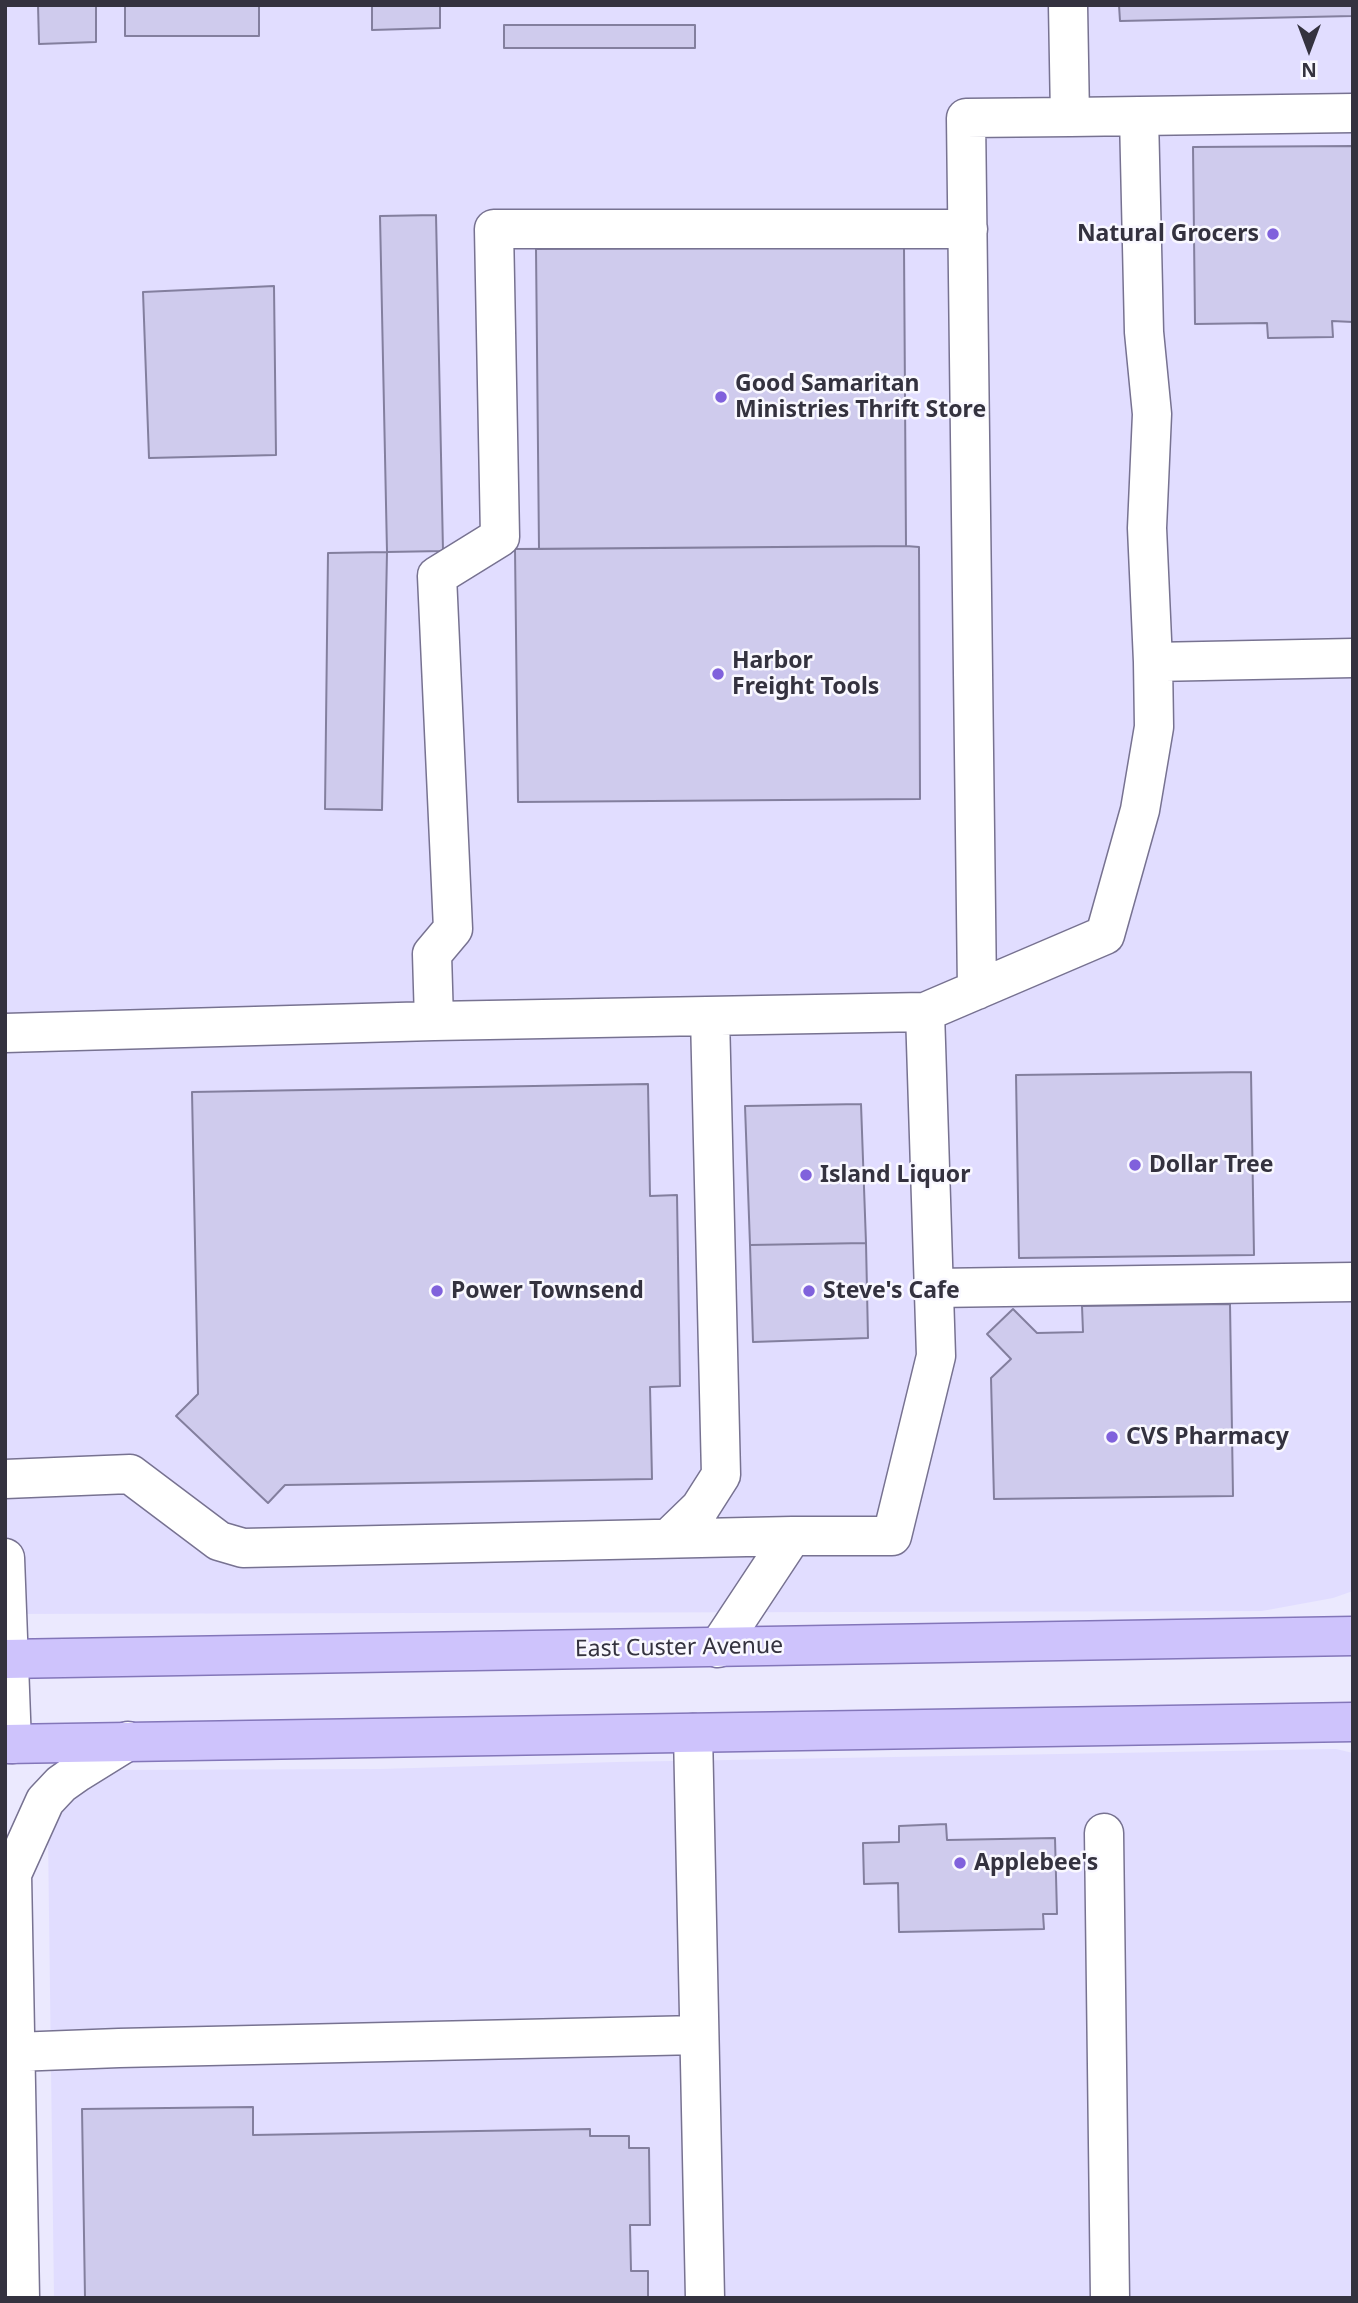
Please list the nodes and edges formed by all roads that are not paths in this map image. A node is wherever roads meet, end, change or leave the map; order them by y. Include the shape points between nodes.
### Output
1 (1068, 5) edge
2 (1353, 113) edge
3 (1139, 116) junction
4 (1070, 117) junction
5 (968, 229) junction
6 (1353, 658) edge
7 (1153, 662) junction
8 (977, 990) junction
9 (925, 1012) junction
10 (710, 1016) junction
11 (434, 1021) junction
12 (5, 1034) edge
13 (1353, 1282) edge
14 (935, 1288) junction
15 (5, 1479) edge
16 (792, 1536) junction
17 (669, 1538) junction
18 (5, 1558) edge
19 (1353, 1636) edge
20 (718, 1648) junction
21 (7, 1659) edge
22 (1353, 1722) edge
23 (693, 1733) junction
24 (128, 1741) junction
25 (8, 1744) edge
26 (1104, 1833) dead end
27 (8, 1869) edge
28 (699, 2035) junction
29 (15, 2052) junction
30 (12, 2227) edge
31 (20, 2298) edge
32 (705, 2298) edge
33 (1110, 2298) edge

1 - 4 lane
2 - 3 lane
3 - 4 lane
3 - 7 lane via 1144,332 1152,414 1147,528
4 - 5 lane via 966,118
5 - 8 lane
5 - 11 lane via 494,229 499,537 437,576 453,929 432,954
6 - 7 lane
7 - 8 lane via 1154,727 1140,810 1105,934
8 - 9 lane
9 - 10 lane
9 - 14 lane
10 - 11 lane
10 - 17 lane via 721,1475 700,1508
11 - 12 lane
13 - 14 lane
14 - 16 lane via 936,1356 892,1536
15 - 17 lane via 130,1474 219,1541 243,1548
16 - 17 lane
16 - 20 lane
18 - 21 lane
19 - 20 main road, East Custer Avenue
20 - 21 main road, East Custer Avenue
21 - 25 lane
22 - 23 main road
23 - 24 main road
23 - 28 lane
24 - 25 main road
24 - 27 lane via 61,1784 45,1801
26 - 33 lane
27 - 29 lane
28 - 29 lane
28 - 32 lane
29 - 30 lane
30 - 31 lane

